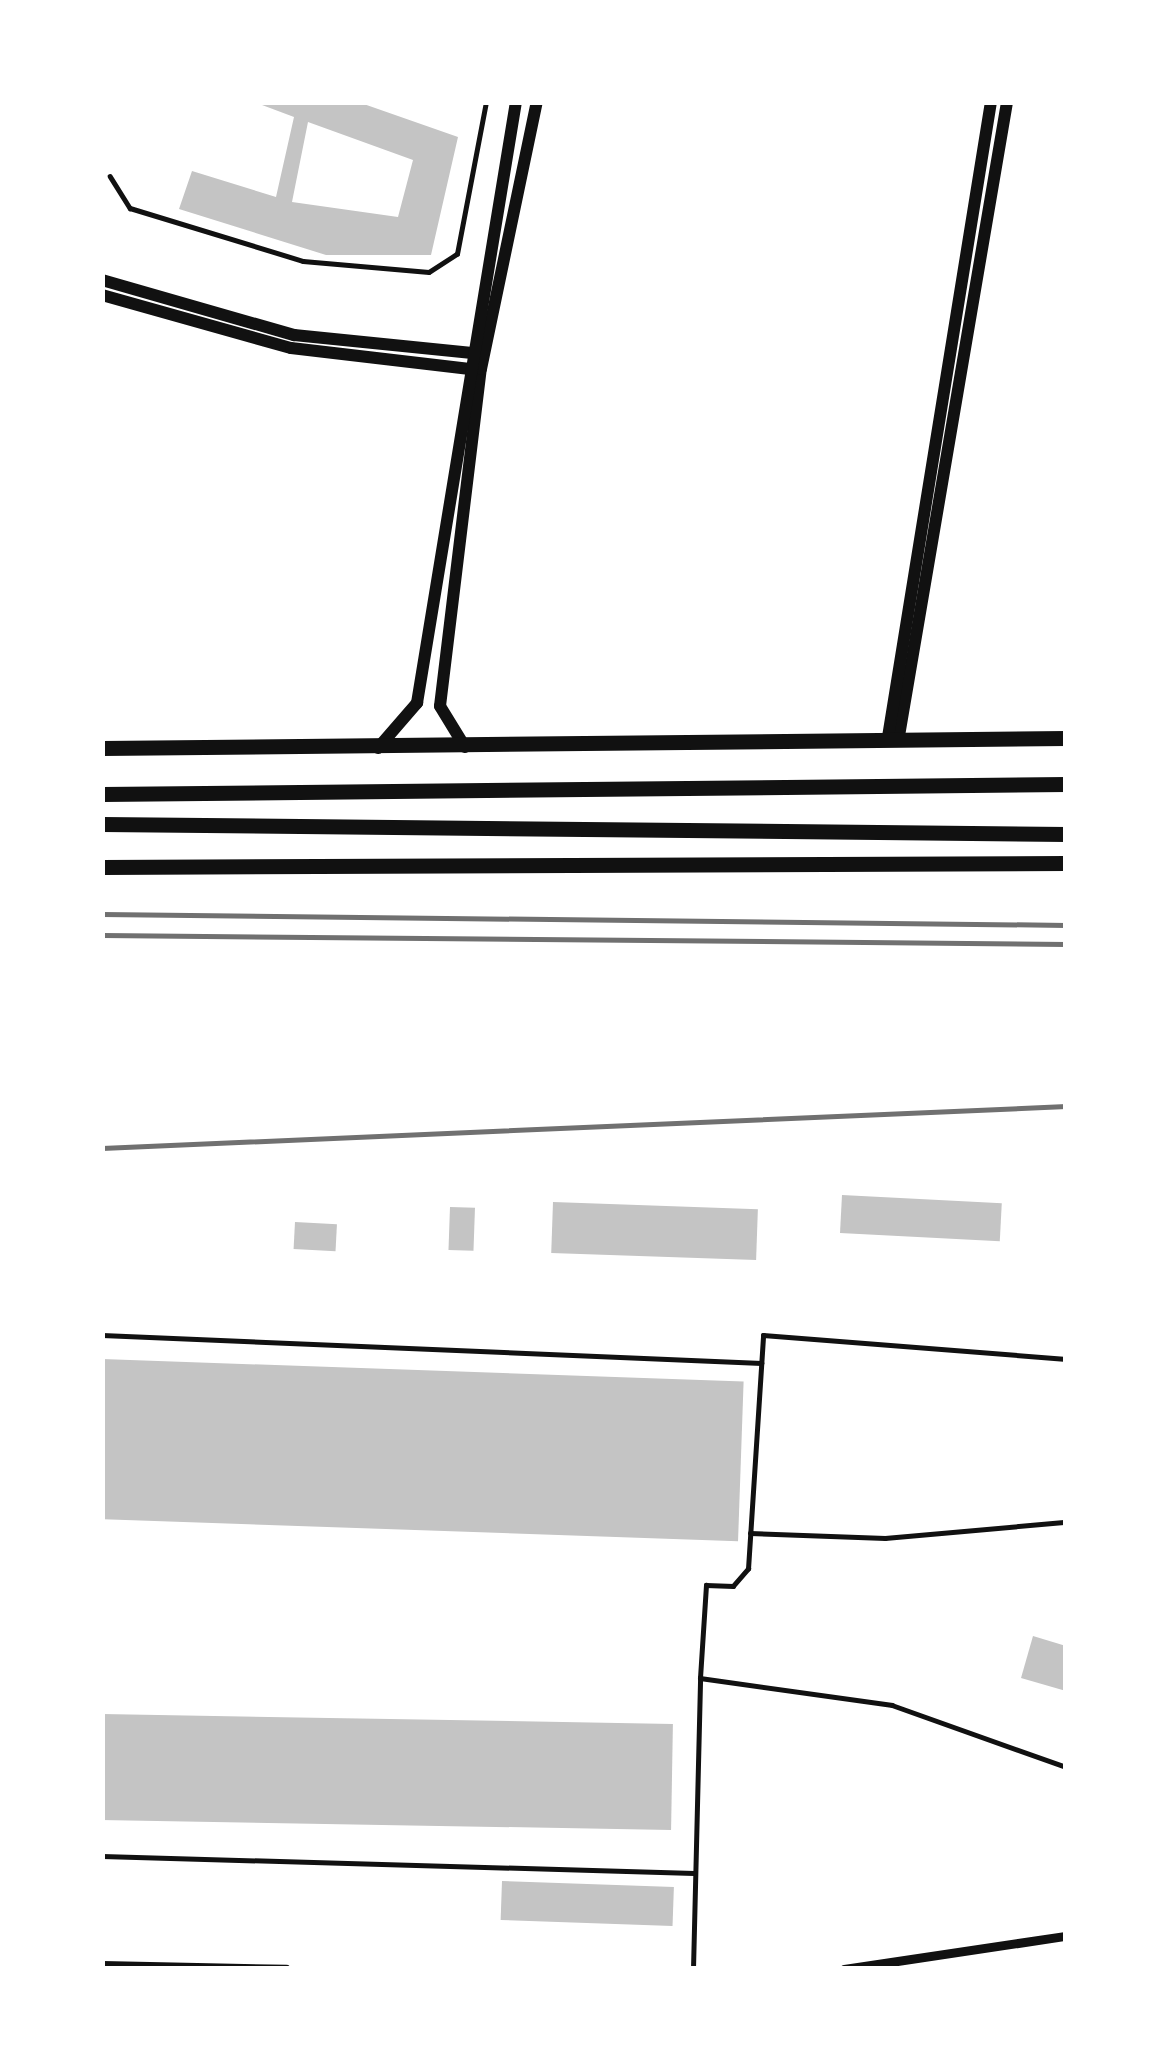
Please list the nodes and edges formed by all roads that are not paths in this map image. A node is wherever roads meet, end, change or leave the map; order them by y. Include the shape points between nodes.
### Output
1 (486, 102) edge
2 (516, 102) edge
3 (537, 102) edge
4 (991, 102) edge
5 (1007, 102) edge
6 (110, 176) dead end
7 (102, 280) edge
8 (102, 295) edge
9 (485, 352) junction
10 (468, 353) junction
11 (465, 369) junction
12 (482, 369) junction
13 (894, 736) junction
14 (1066, 739) edge
15 (465, 747) junction
16 (102, 748) edge
17 (378, 748) junction
18 (1066, 784) edge
19 (102, 794) edge
20 (102, 824) edge
21 (1066, 834) edge
22 (1066, 863) edge
23 (102, 867) edge
24 (102, 1335) edge
25 (1066, 1360) edge
26 (761, 1363) junction
27 (1066, 1522) edge
28 (750, 1533) junction
29 (700, 1678) junction
30 (1066, 1767) edge
31 (102, 1856) edge
32 (694, 1873) junction
33 (1066, 1936) edge
34 (102, 1965) edge
35 (286, 1969) edge
36 (693, 1969) edge
37 (844, 1969) edge

1 - 6 lane via 457,254 429,272 303,261 130,208
2 - 10 street
3 - 9 street
4 - 13 street
5 - 13 street
7 - 10 street via 294,335
8 - 11 street via 291,348
9 - 10 street
9 - 12 street
10 - 11 street
11 - 12 street
11 - 17 street via 417,703
12 - 15 street via 440,706
13 - 14 main road
13 - 15 main road
15 - 17 main road
16 - 17 main road
18 - 19 main road
20 - 21 main road
22 - 23 main road
24 - 26 lane
25 - 26 lane via 763,1335
26 - 28 lane
27 - 28 lane via 885,1538
28 - 29 lane via 748,1569 734,1586 706,1585
29 - 30 lane via 892,1705
29 - 32 lane
31 - 32 lane
32 - 36 lane
33 - 37 street
34 - 35 street

